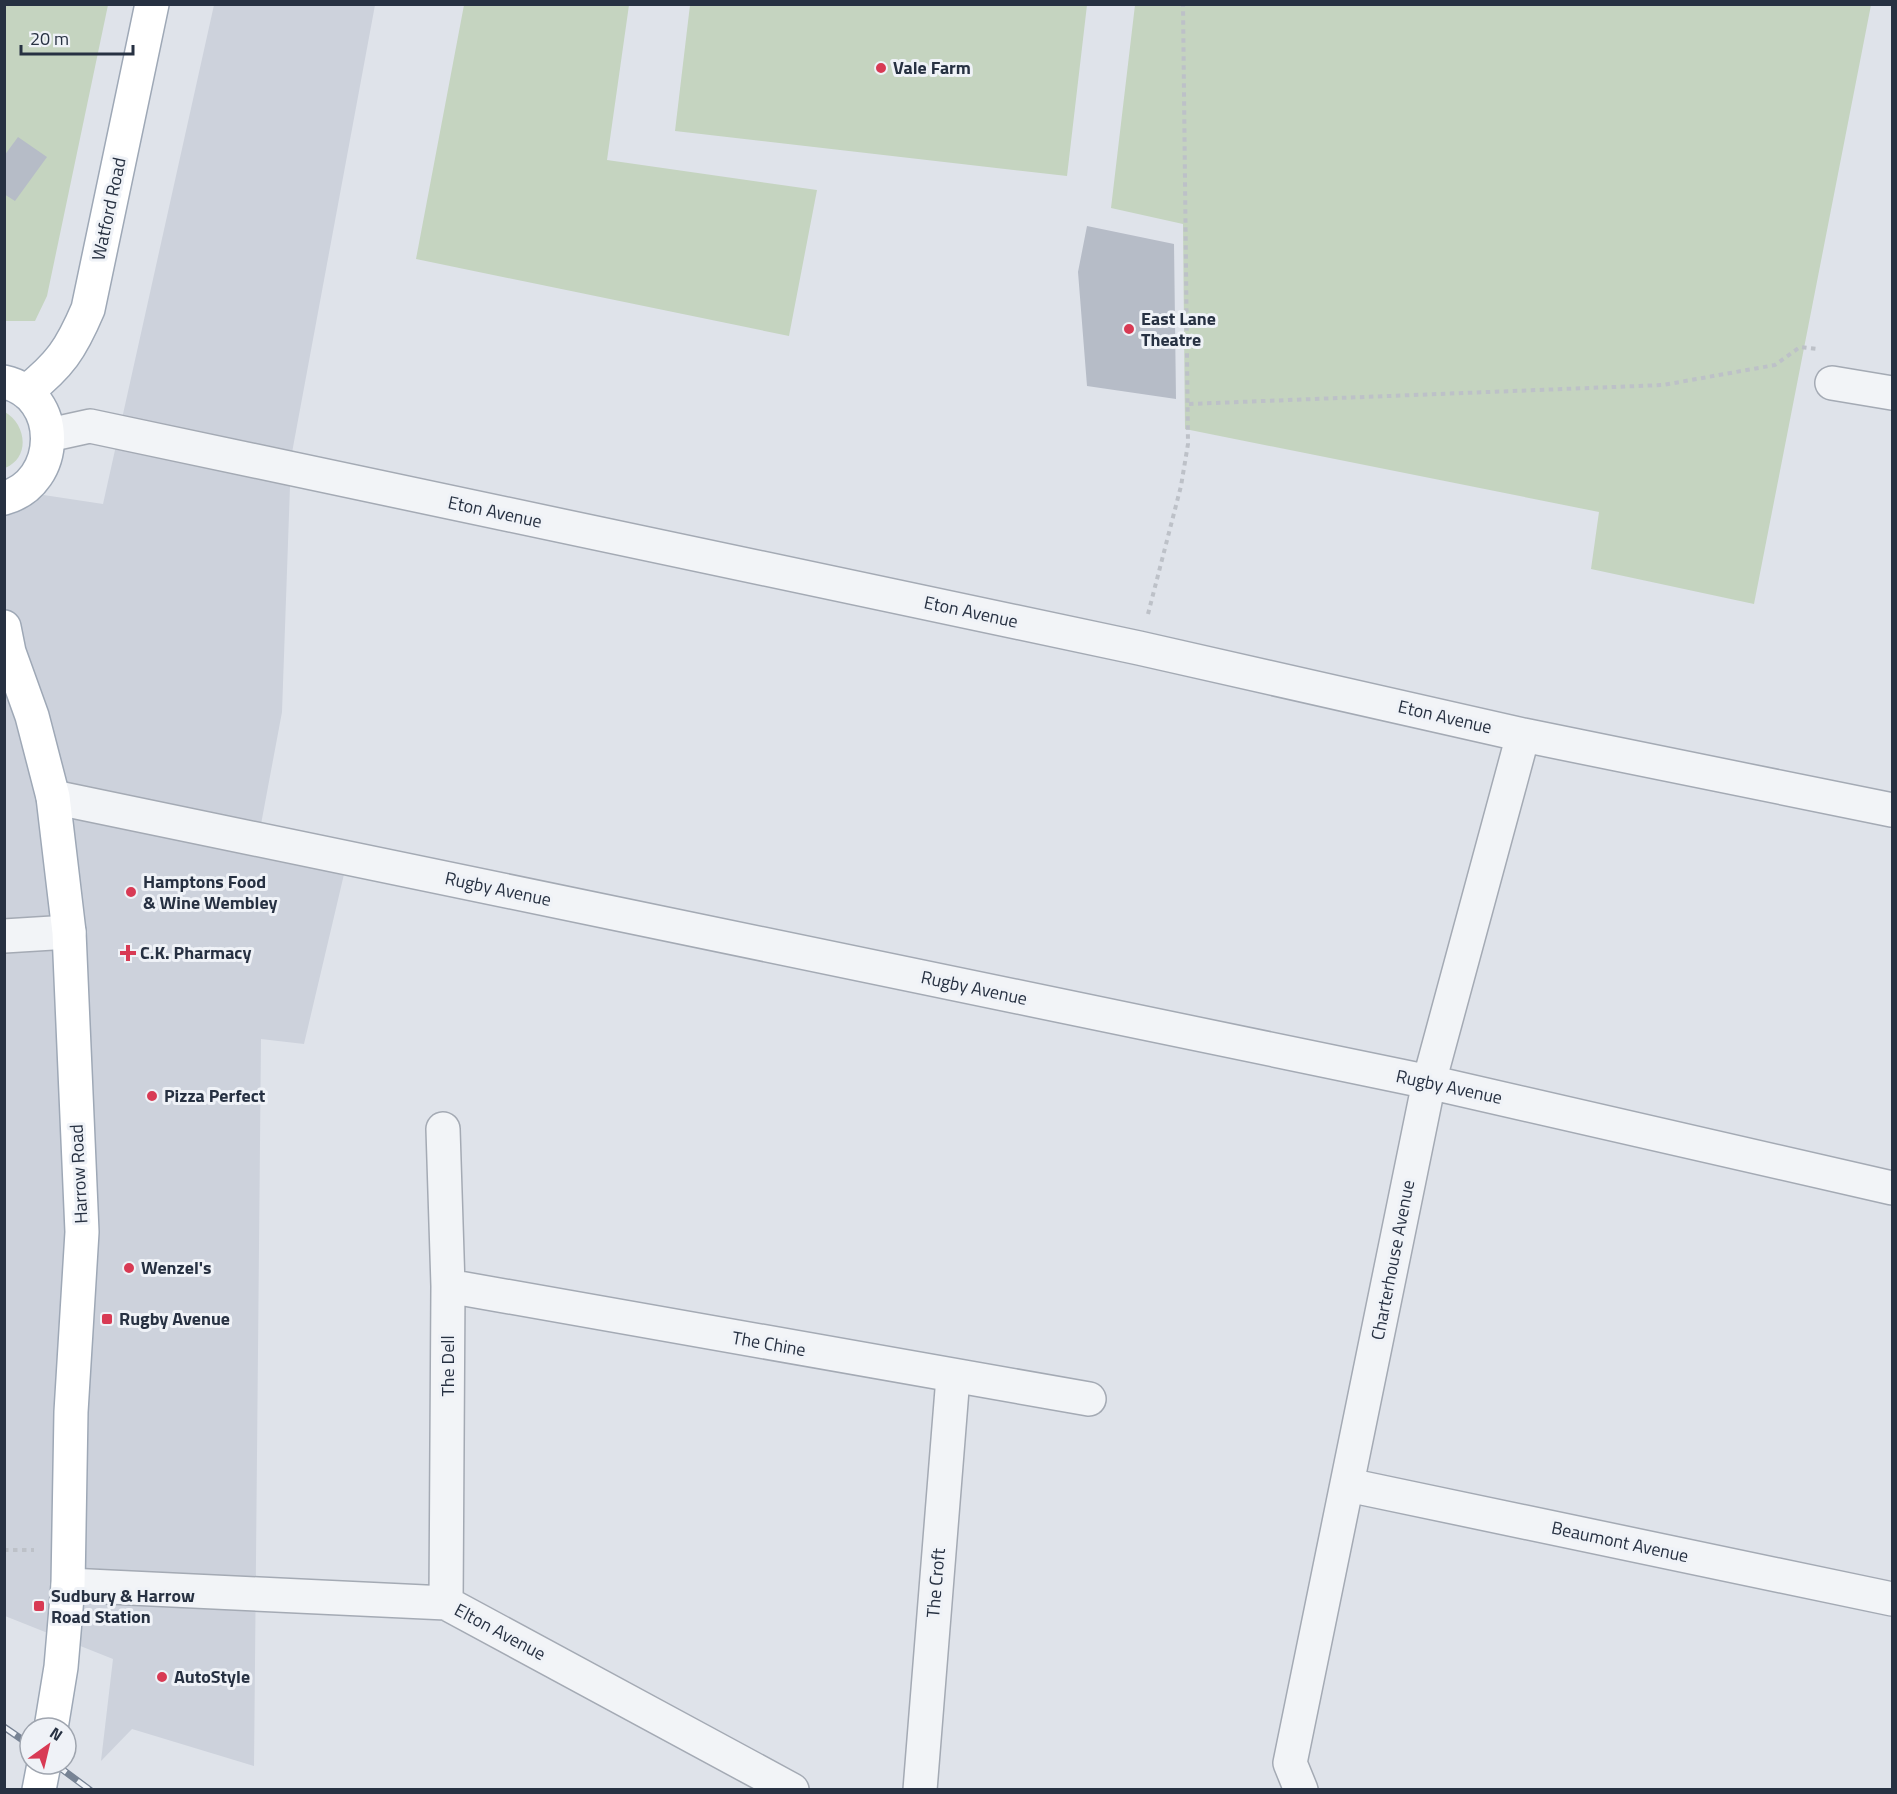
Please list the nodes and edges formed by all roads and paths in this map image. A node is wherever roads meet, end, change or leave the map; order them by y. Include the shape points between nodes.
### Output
1 (152, 4) edge
2 (1183, 4) edge
3 (1814, 349) dead end
4 (1832, 383) dead end
5 (15, 387) edge
6 (1893, 393) edge
7 (1189, 404) junction
8 (49, 435) junction
9 (4, 498) edge
10 (4, 627) edge
11 (1139, 648) junction
12 (1523, 735) junction
13 (53, 797) junction
14 (1893, 810) edge
15 (69, 932) junction
16 (4, 936) edge
17 (1430, 1082) junction
18 (443, 1129) dead end
19 (1893, 1188) edge
20 (448, 1286) junction
21 (953, 1377) junction
22 (1089, 1399) dead end
23 (1348, 1485) junction
24 (68, 1585) junction
25 (1893, 1599) edge
26 (446, 1603) junction
27 (53, 1716) edge
28 (792, 1790) edge
29 (920, 1790) edge
30 (1301, 1790) edge

1 - 5 main road, Watford Road via 88,309 54,370
2 - 7 path
3 - 7 path via 1800,346 1775,365 1663,386
4 - 6 street
5 - 8 main road via 38,406
7 - 11 path via 1181,486
8 - 9 main road via 41,470 24,489
8 - 11 street, Eton Avenue via 90,426
10 - 13 main road, Harrow Road
11 - 12 street, Eton Avenue
12 - 14 street, Eton Avenue
12 - 17 street, Charterhouse Avenue
13 - 15 main road, Harrow Road
13 - 17 street, Rugby Avenue
15 - 16 street
15 - 24 main road, Harrow Road via 82,1232 71,1412
17 - 19 street, Rugby Avenue
17 - 23 street, Charterhouse Avenue
18 - 20 street, The Dell
20 - 21 street, The Chine
20 - 26 street, The Dell
21 - 22 street, The Chine
21 - 29 street, The Croft
23 - 25 street, Beaumont Avenue
23 - 30 street, Charterhouse Avenue via 1290,1763
24 - 26 street, Elton Avenue
24 - 27 main road, Harrow Road
26 - 28 street, Elton Avenue

